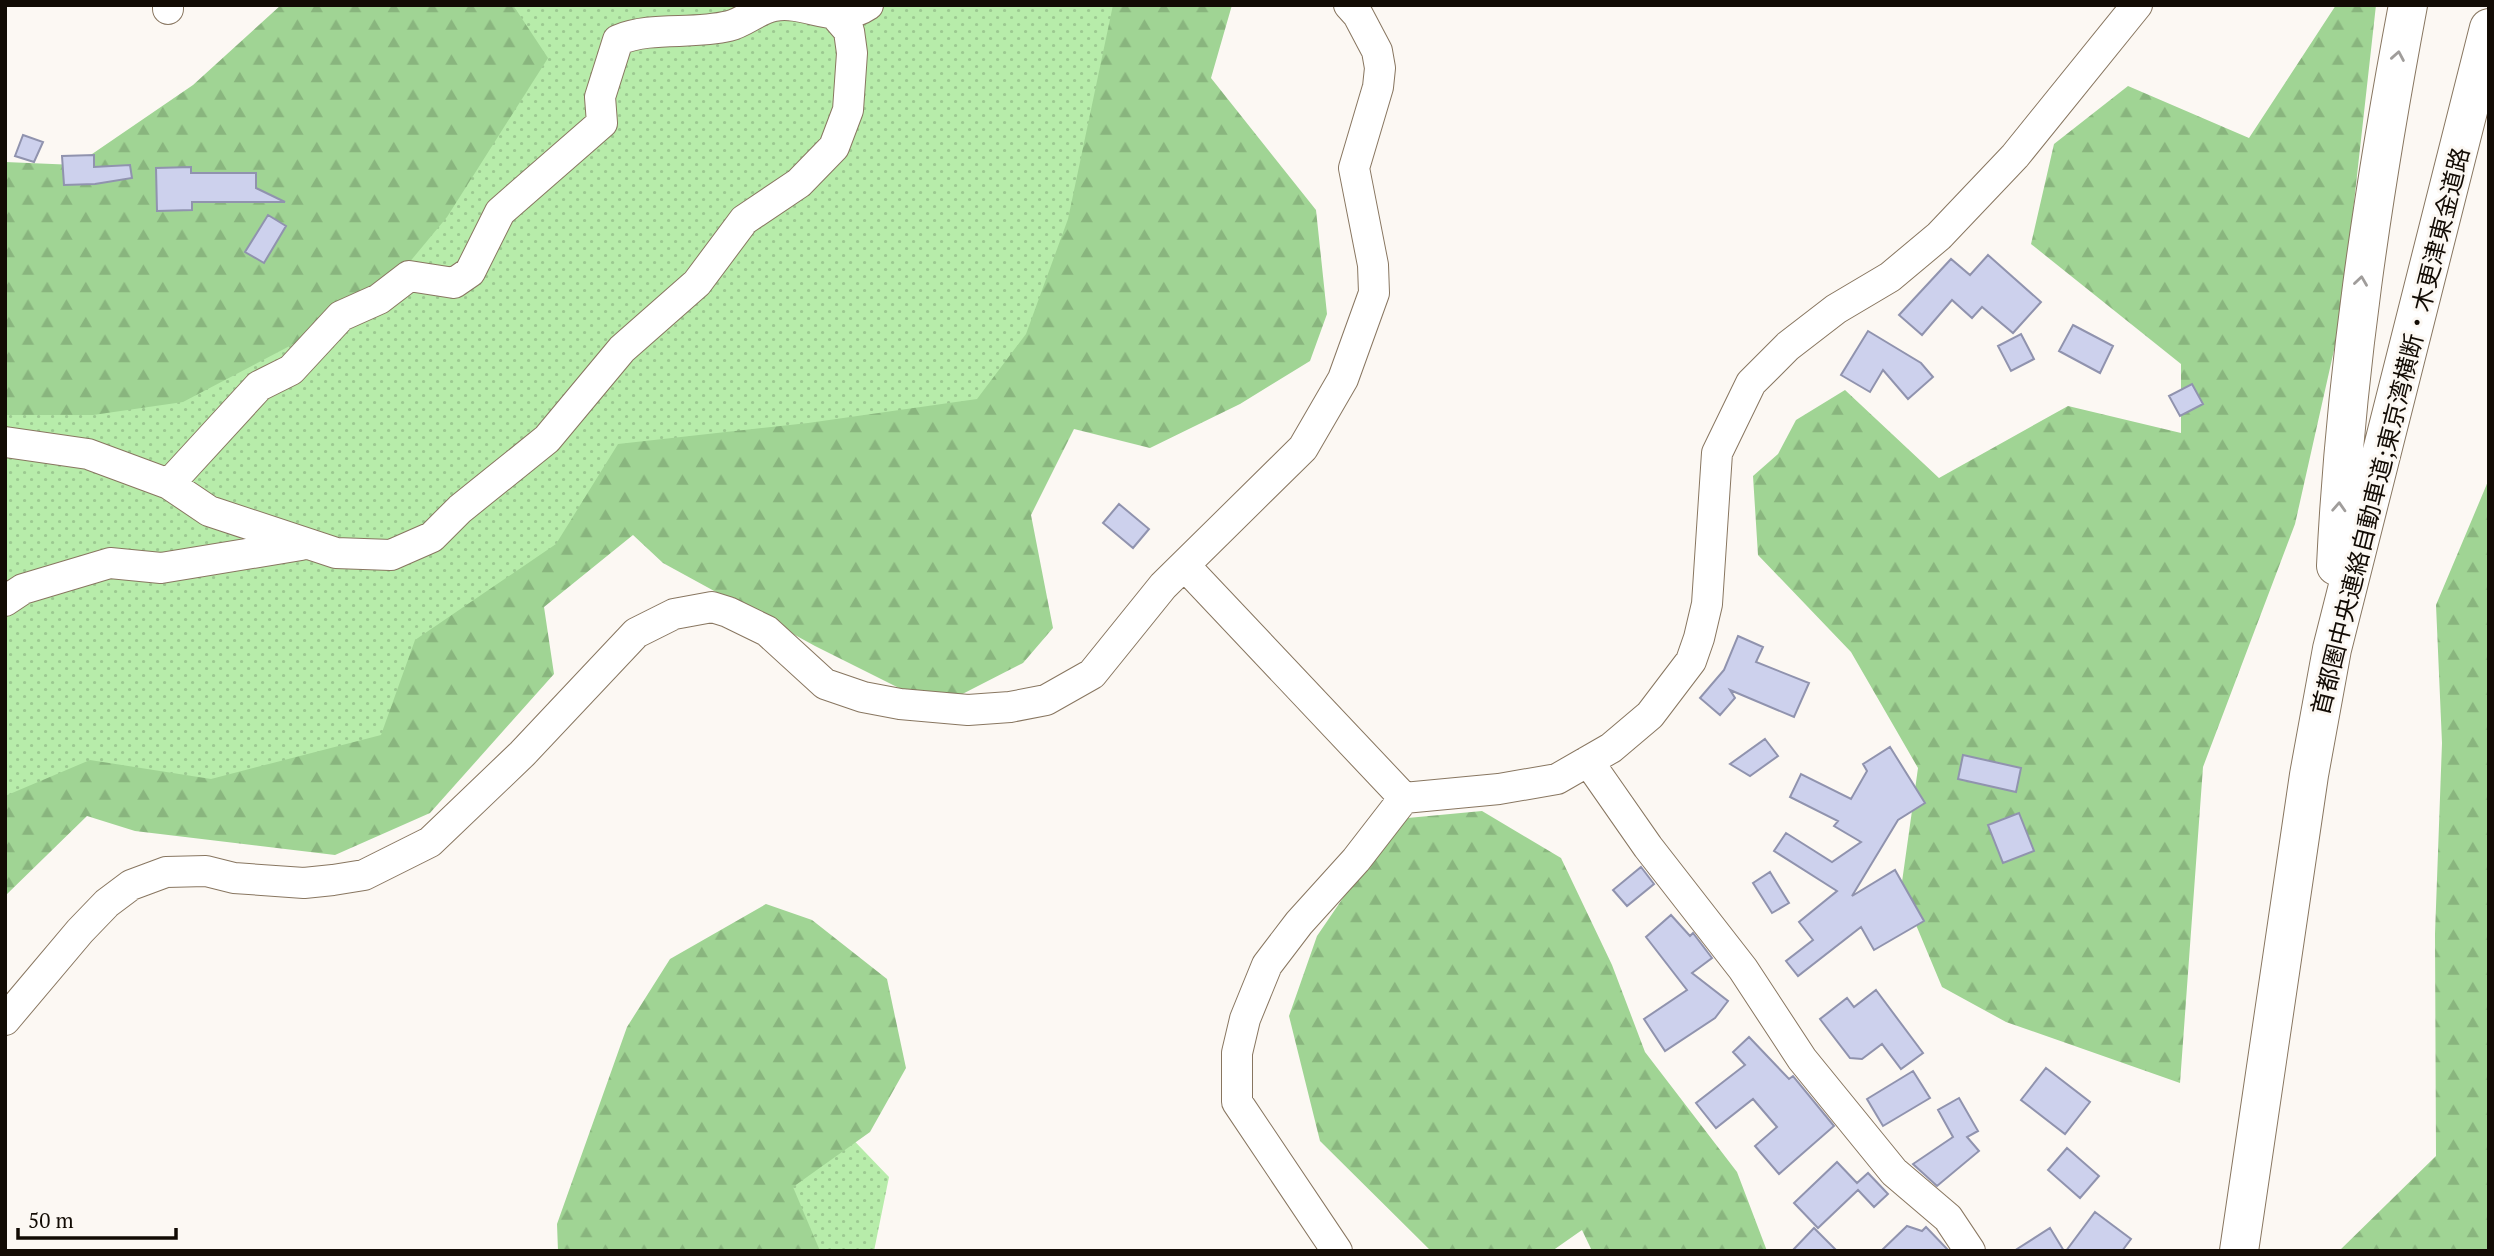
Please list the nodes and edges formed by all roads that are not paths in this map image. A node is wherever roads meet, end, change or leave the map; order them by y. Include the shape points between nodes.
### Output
1 (868, 5) edge
2 (1349, 5) edge
3 (2137, 5) edge
4 (2408, 5) edge
5 (836, 16) junction
6 (2489, 28) edge
7 (2489, 95) edge
8 (2425, 279) junction
9 (5, 442) edge
10 (169, 484) junction
11 (305, 544) junction
12 (1185, 566) junction
13 (5, 601) edge
14 (2332, 649) junction
15 (1588, 761) junction
16 (1404, 798) junction
17 (5, 1020) edge
18 (1337, 1251) edge
19 (1970, 1251) edge
20 (2239, 1251) edge

1 - 5 street via 856,13
2 - 12 street via 1377,51 1380,68 1354,168 1374,293 1343,379 1303,448
3 - 15 street via 2015,156 1939,236 1890,277 1836,309 1788,346 1751,383 1717,453 1707,604 1691,661 1650,715
14 -> 4 highway via 2355,323
5 - 10 street via 772,6 732,26 682,33 639,31 618,40 600,97 602,123 500,212 470,272 454,283 409,276 379,299 341,316 291,370 259,386
5 - 11 street via 849,32 852,53 848,110 834,147 799,183 744,220 697,283 622,349 547,439 422,542 391,555 336,553
6 - 8 highway, 首都圏中央連絡自動車道;東京湾横断・木更津東金道路
7 - 8 highway
8 - 14 highway, 首都圏中央連絡自動車道;東京湾横断・木更津東金道路
9 - 10 street via 88,454
10 - 11 street via 209,511
11 - 13 street via 161,568 110,563 23,589
12 - 16 street
12 - 17 street via 1163,586 1092,674 1045,700 1010,707 968,710 863,697 825,684 767,631 728,612 712,607 674,614 636,633 522,754 430,842 364,875 333,880 304,883 234,878 206,871 166,872 131,885 80,931
14 - 20 highway, 首都圏中央連絡自動車道;東京湾横断・木更津東金道路
15 - 16 street via 1557,779
15 - 19 street via 1743,969 1802,1059 1894,1172 1948,1218
16 - 18 street via 1267,965 1237,1053 1237,1102

